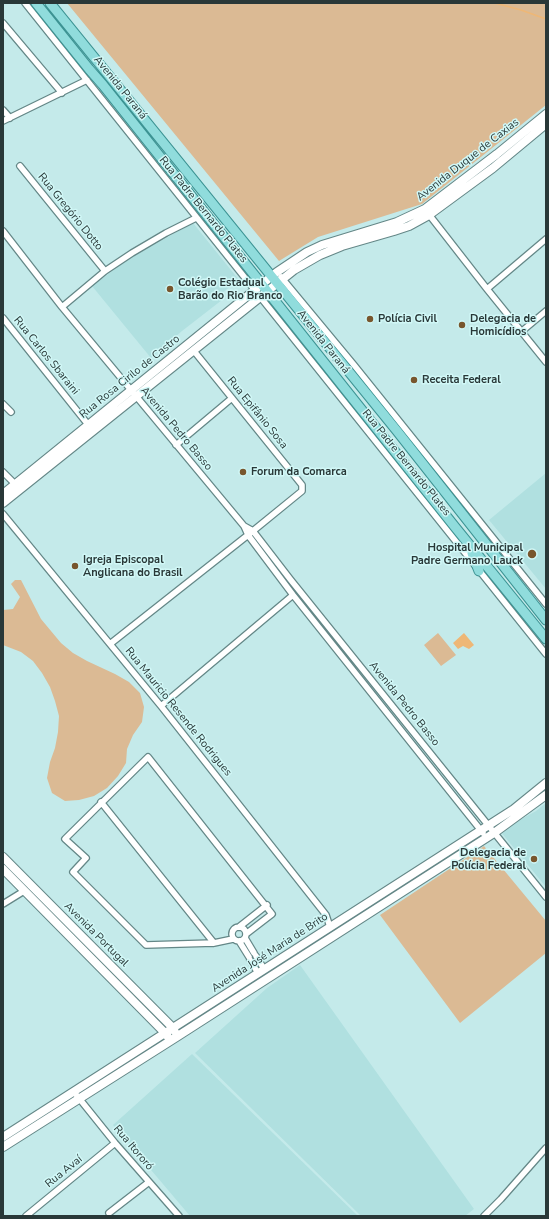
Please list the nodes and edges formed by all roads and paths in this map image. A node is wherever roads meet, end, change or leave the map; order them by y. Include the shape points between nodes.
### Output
1 (25, 3) edge
2 (36, 3) edge
3 (50, 3) edge
4 (3, 22) edge
5 (100, 64) junction
6 (89, 70) junction
7 (110, 77) junction
8 (87, 80) junction
9 (103, 85) junction
10 (62, 93) junction
11 (3, 110) edge
12 (546, 114) edge
13 (10, 118) junction
14 (3, 122) edge
15 (546, 124) edge
16 (20, 166) dead end
17 (427, 212) junction
18 (196, 218) junction
19 (3, 232) edge
20 (546, 239) edge
21 (105, 271) junction
22 (276, 278) junction
23 (487, 289) junction
24 (261, 291) junction
25 (62, 307) junction
26 (546, 311) edge
27 (3, 318) edge
28 (9, 326) junction
29 (3, 330) edge
30 (521, 332) junction
31 (321, 338) junction
32 (333, 339) junction
33 (194, 351) junction
34 (546, 362) edge
35 (131, 390) junction
36 (136, 397) junction
37 (232, 398) junction
38 (3, 404) edge
39 (11, 412) dead end
40 (91, 428) junction
41 (78, 439) junction
42 (176, 444) junction
43 (3, 472) edge
44 (15, 484) junction
45 (3, 494) edge
46 (3, 503) edge
47 (455, 506) junction
48 (3, 514) edge
49 (444, 514) junction
50 (466, 518) junction
51 (454, 527) junction
52 (250, 533) junction
53 (466, 541) junction
54 (480, 571) junction
55 (293, 595) junction
56 (546, 604) edge
57 (546, 620) edge
58 (546, 639) edge
59 (110, 644) junction
60 (546, 654) edge
61 (161, 706) junction
62 (546, 783) edge
63 (546, 795) edge
64 (101, 802) junction
65 (485, 828) junction
66 (490, 835) junction
67 (3, 857) edge
68 (3, 869) edge
69 (24, 891) junction
70 (546, 897) edge
71 (3, 904) edge
72 (266, 905) junction
73 (239, 927) junction
74 (330, 927) junction
75 (233, 938) junction
76 (243, 938) junction
77 (214, 943) junction
78 (254, 954) junction
79 (249, 957) junction
80 (261, 971) junction
81 (173, 1028) junction
82 (165, 1033) junction
83 (178, 1036) junction
84 (170, 1041) junction
85 (76, 1095) junction
86 (3, 1137) edge
87 (115, 1143) junction
88 (3, 1146) edge
89 (546, 1148) edge
90 (149, 1182) junction
91 (109, 1213) dead end
92 (26, 1216) edge
93 (179, 1216) edge
94 (484, 1216) edge

1 - 8 street, Rua Padre Bernardo Plates
2 - 6 main road, Avenida Paraná
3 - 5 main road, Avenida Paraná
4 - 10 street
5 - 6 main road
5 - 7 main road, Avenida Paraná
6 - 9 main road, Avenida Paraná
7 - 9 main road via 104,79
7 - 22 main road, Avenida Paraná
8 - 10 street
8 - 18 street, Rua Padre Bernardo Plates
9 - 24 main road, Avenida Paraná
10 - 13 street
11 - 13 street
12 - 17 main road, Avenida Duque de Caxias
13 - 14 street
15 - 17 main road, Avenida Duque de Caxias via 493,168
16 - 21 street, Rua Gregório Dotto
17 - 22 main road, Avenida Duque de Caxias via 322,245 307,252
17 - 23 street
18 - 21 street via 166,233
18 - 24 street, Rua Padre Bernardo Plates
19 - 25 street, Avenida Pedro Basso
20 - 23 street
21 - 25 street
22 - 24 main road, Rua Rosa Cirilo de Castro
22 - 31 main road, Avenida Paraná
22 - 32 street
23 - 30 street
24 - 33 main road
24 - 35 main road, Rua Rosa Cirilo de Castro
24 - 49 main road, Avenida Paraná
24 - 54 street, Rua Padre Bernardo Plates
25 - 35 street, Avenida Pedro Basso
26 - 30 street
27 - 28 street, Rua Carlos Sbaraini
28 - 29 street
28 - 40 street, Rua Carlos Sbaraini
30 - 34 street
31 - 32 main road
31 - 47 main road, Avenida Paraná
32 - 56 street
33 - 36 main road
33 - 37 street, Rua Epifânio Sosa
35 - 36 street, Avenida Pedro Basso
35 - 40 main road, Rua Rosa Cirilo de Castro
36 - 40 main road
36 - 42 street, Avenida Pedro Basso
37 - 42 street
37 - 52 street, Rua Epifânio Sosa via 302,485 302,491
38 - 39 street
40 - 41 main road
41 - 44 main road
41 - 46 main road
42 - 52 street, Avenida Pedro Basso
43 - 44 street
44 - 45 main road
47 - 49 main road
47 - 50 main road, Avenida Paraná
48 - 59 street, Rua Mauricio Resende Rodrigues
49 - 51 main road, Avenida Paraná
50 - 51 main road
50 - 57 main road, Avenida Paraná
51 - 53 main road, Avenida Paraná
52 - 55 street, Avenida Pedro Basso
52 - 59 street
52 - 65 street, Avenida Pedro Basso via 290,579
53 - 54 main road
53 - 58 main road, Avenida Paraná
54 - 60 street, Rua Padre Bernardo Plates
55 - 61 street
55 - 65 street, Avenida Pedro Basso
59 - 61 street, Rua Mauricio Resende Rodrigues
61 - 74 street, Rua Mauricio Resende Rodrigues via 326,915
62 - 65 main road, Avenida José Maria de Brito
63 - 66 main road, Avenida José Maria de Brito
64 - 72 street via 148,757
64 - 77 street
64 - 77 street via 65,839 86,858 73,872 146,945
65 - 66 street, Avenida Pedro Basso
65 - 74 main road, Avenida José Maria de Brito
66 - 70 street, Avenida Pedro Basso
66 - 83 main road, Avenida José Maria de Brito
67 - 81 main road, Avenida Portugal
68 - 69 main road, Avenida Portugal
69 - 71 street
69 - 82 main road, Avenida Portugal
72 - 73 street
72 - 76 street via 272,914
73 - 75 street via 232,932
73 - 76 street via 243,928
74 - 80 main road, Avenida José Maria de Brito
75 - 76 street
75 - 77 street
76 - 78 street
76 - 79 street
78 - 79 street
78 - 80 street
79 - 80 street
80 - 81 main road, Avenida José Maria de Brito
81 - 82 main road, Avenida José Maria de Brito
81 - 83 main road, Avenida Portugal
82 - 84 main road, Avenida Portugal
82 - 85 main road, Avenida José Maria de Brito
83 - 84 main road, Avenida José Maria de Brito
84 - 85 main road, Avenida José Maria de Brito
85 - 86 main road, Avenida José Maria de Brito
85 - 87 street, Rua Itororó
85 - 88 main road, Avenida José Maria de Brito
87 - 90 street, Rua Itororó
87 - 92 street, Rua Avaí
89 - 94 street
90 - 91 street
90 - 93 street, Rua Itororó

